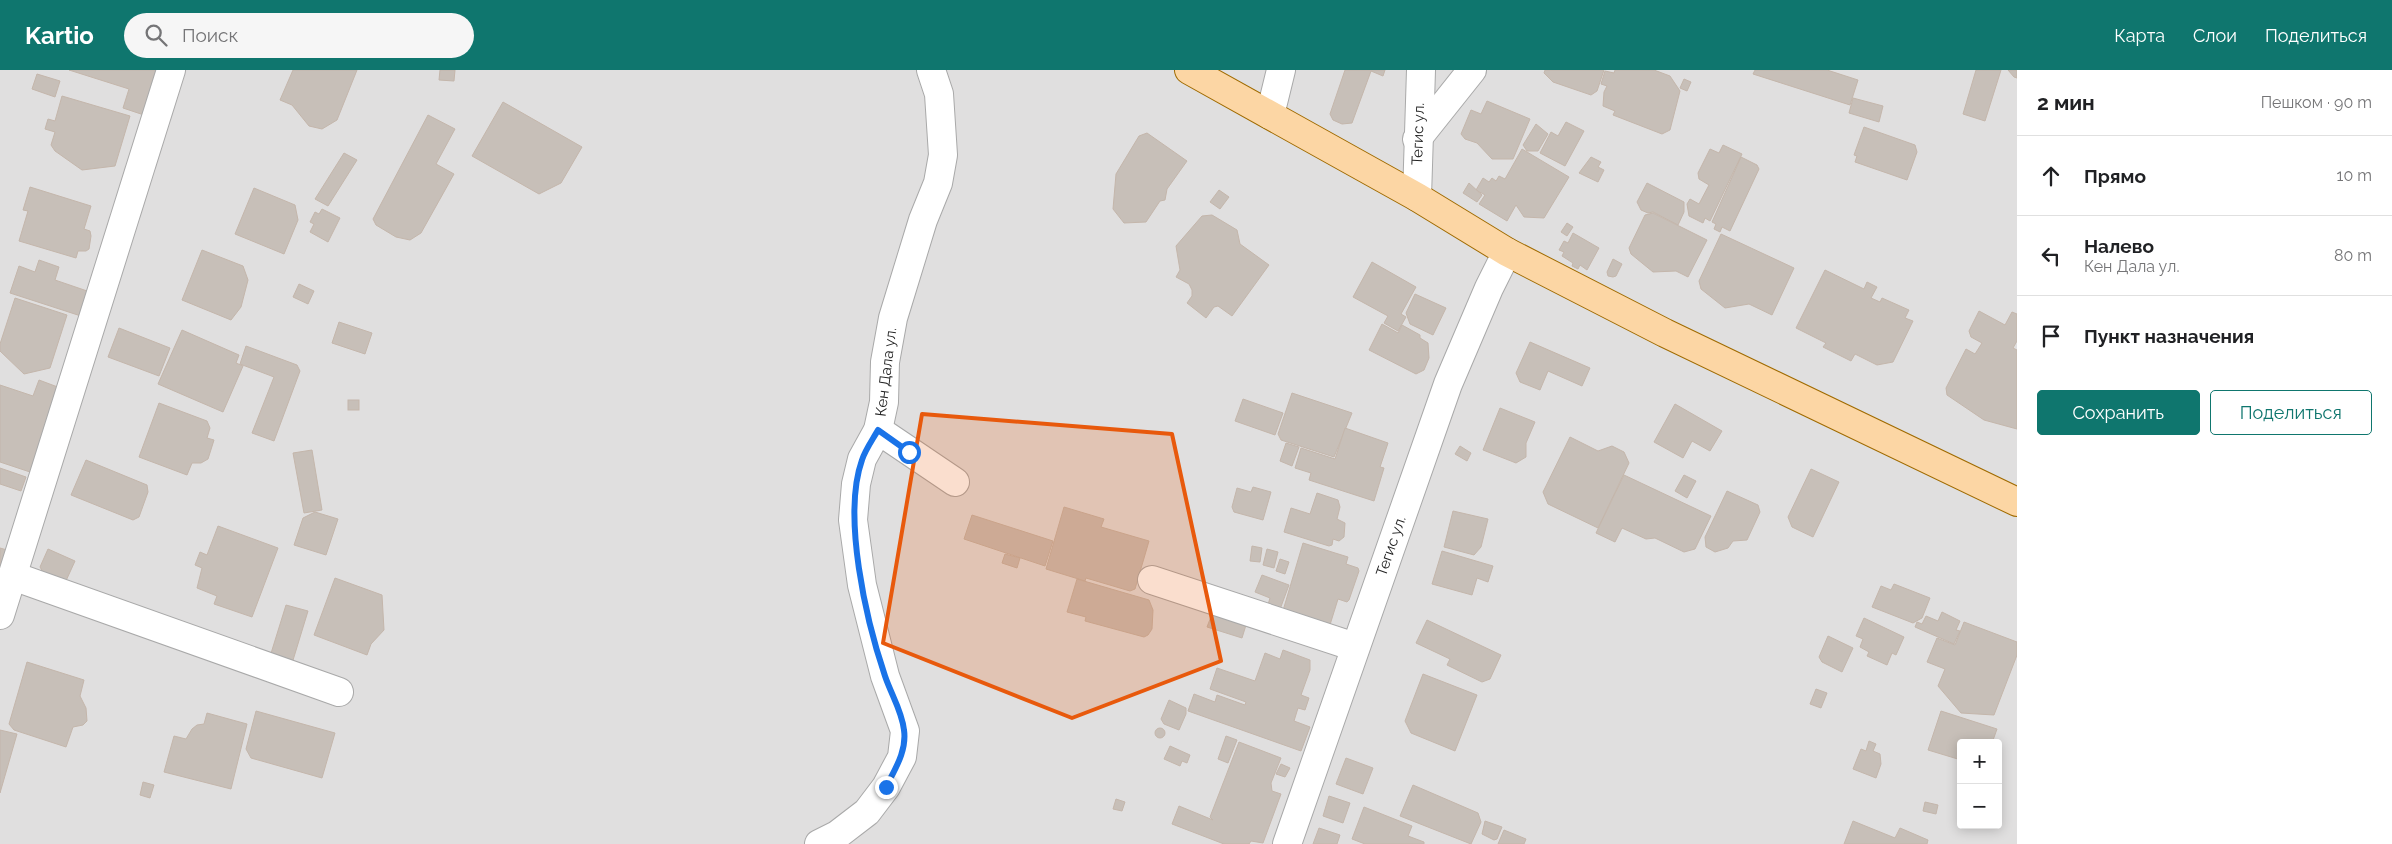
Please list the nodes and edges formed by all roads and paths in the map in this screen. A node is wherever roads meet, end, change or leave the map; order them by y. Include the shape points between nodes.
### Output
1 (171, 70) edge
2 (931, 70) edge
3 (1189, 70) edge
4 (1281, 70) edge
5 (1421, 70) edge
6 (1472, 70) edge
7 (1270, 115) junction
8 (1417, 139) junction
9 (1417, 197) junction
10 (1507, 252) junction
11 (878, 430) junction
12 (955, 482) dead end
13 (2017, 502) edge
14 (13, 576) junction
15 (1152, 580) dead end
16 (0, 615) edge
17 (1356, 647) junction
18 (339, 692) dead end
19 (819, 844) edge
20 (1287, 844) edge

1 - 14 street
2 - 11 street, Кен Дала ул. via 939,94 943,156 938,183 892,318
3 - 7 main road
4 - 7 street
5 - 8 street, Тегис ул.
6 - 8 street
7 - 9 main road
8 - 9 street, Тегис ул.
9 - 10 main road
10 - 13 main road via 1674,337
10 - 17 street, Тегис ул. via 1488,288 1448,384
11 - 12 street
11 - 19 street, Кен Дала ул. via 862,459 853,520 862,584 885,676 905,731 902,757 886,787 867,812
14 - 16 street
14 - 18 street
15 - 17 street
17 - 20 street, Тегис ул.

